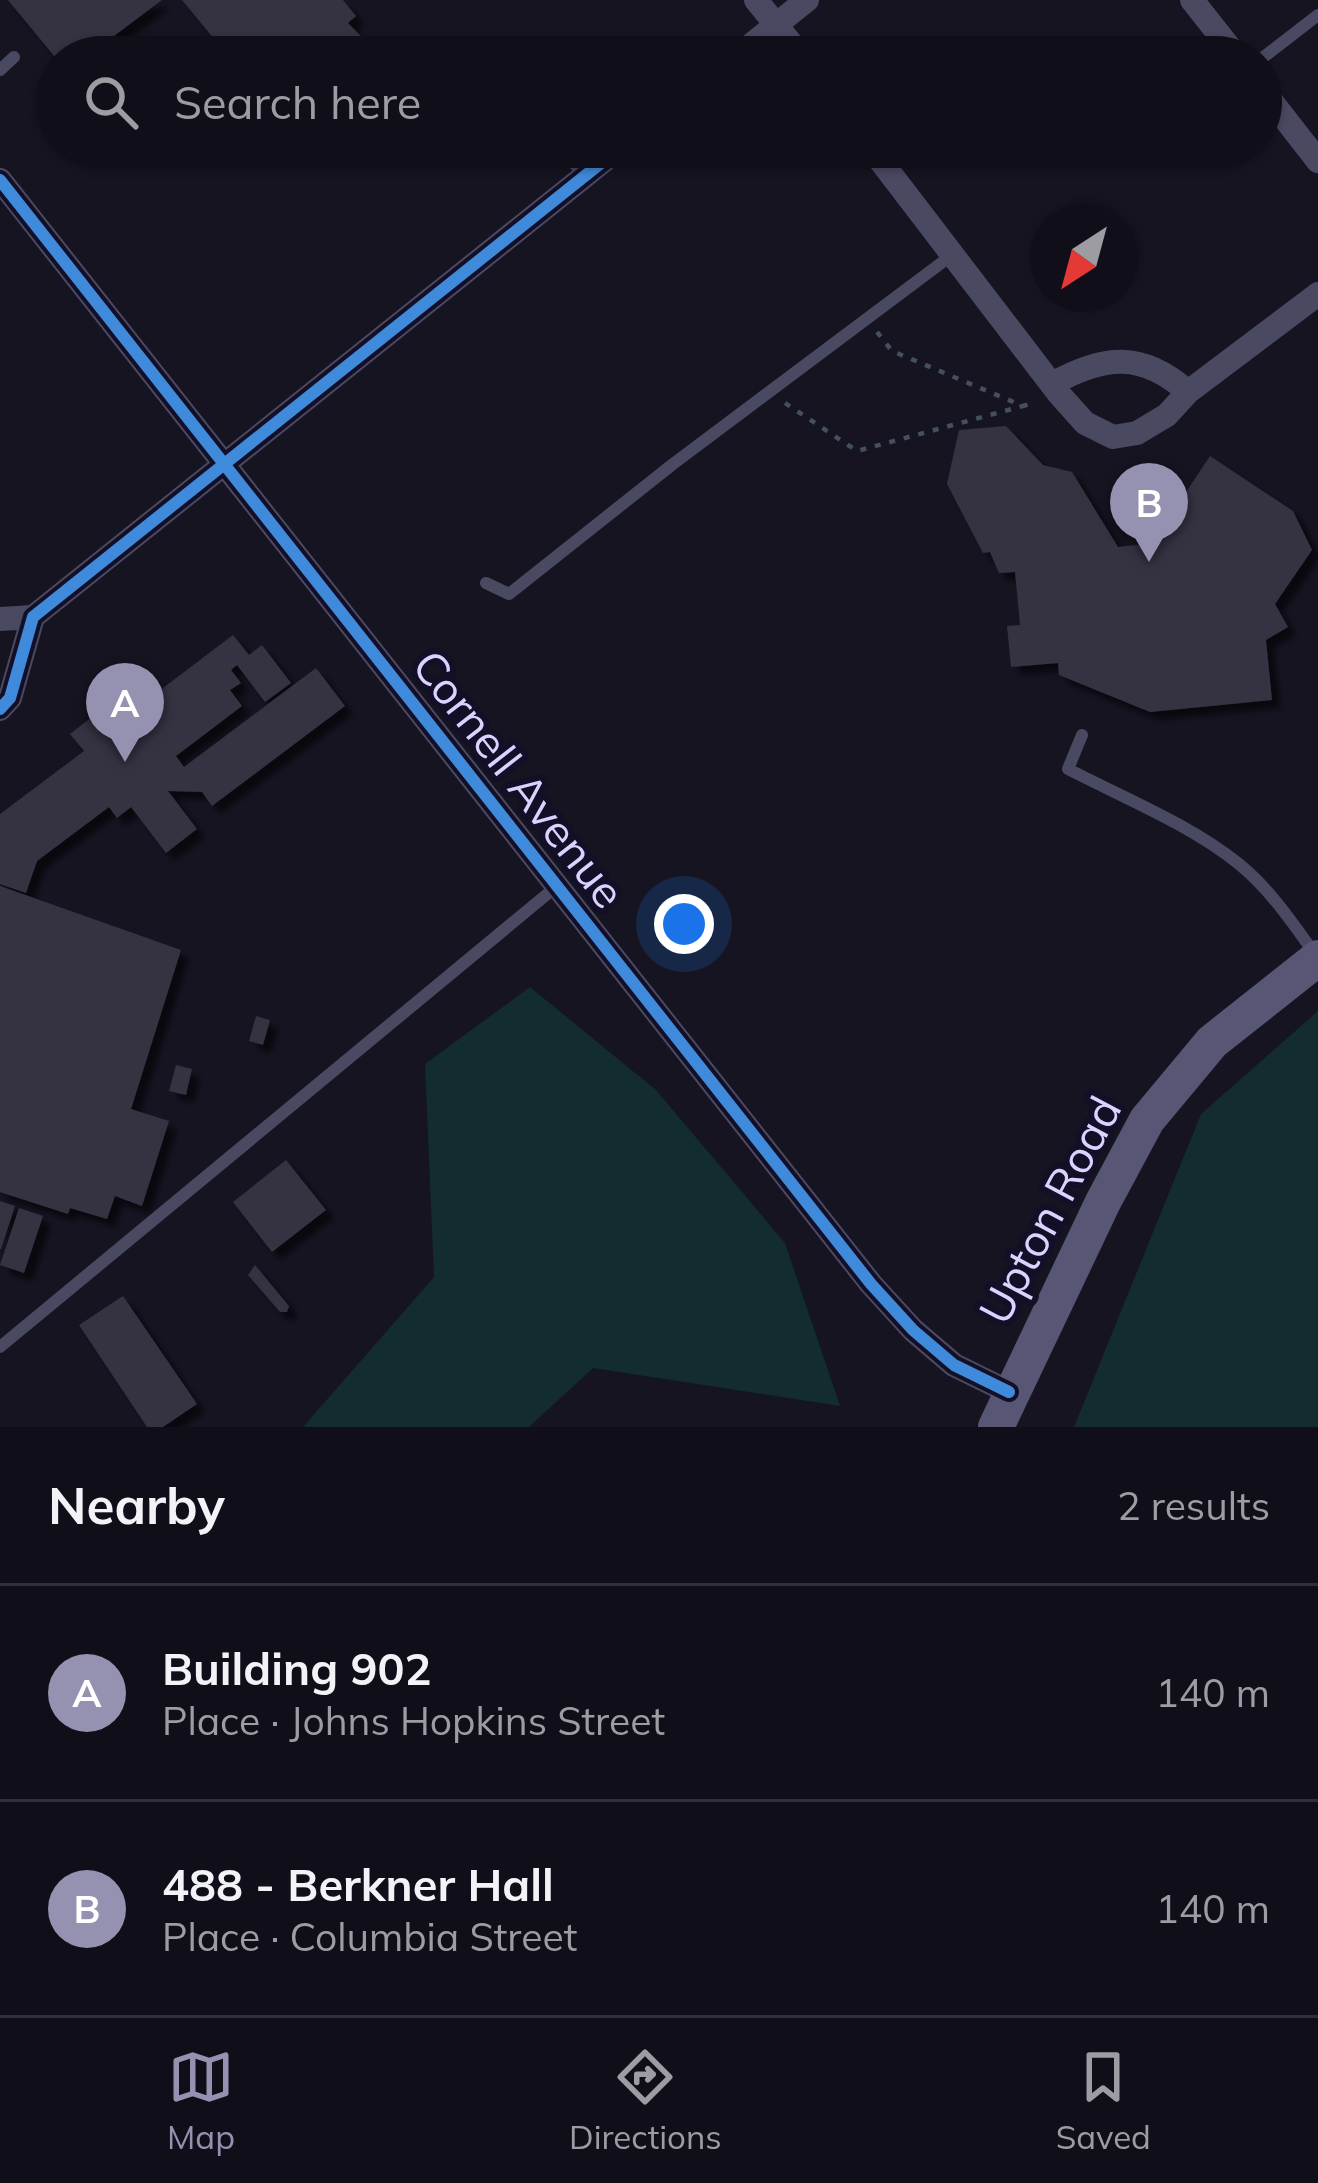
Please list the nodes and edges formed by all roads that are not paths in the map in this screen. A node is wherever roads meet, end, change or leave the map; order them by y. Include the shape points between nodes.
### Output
1 (756, 0) edge
2 (807, 0) edge
3 (1192, 0) edge
4 (1318, 15) edge
5 (777, 24) junction
6 (762, 36) edge
7 (786, 36) edge
8 (1220, 36) edge
9 (1282, 43) edge
10 (14, 57) dead end
11 (0, 70) edge
12 (1282, 115) edge
13 (1318, 161) edge
14 (578, 168) edge
15 (595, 168) edge
16 (886, 168) edge
17 (585, 176) junction
18 (0, 180) edge
19 (952, 255) junction
20 (1318, 294) edge
21 (1055, 389) junction
22 (1188, 392) junction
23 (223, 463) junction
24 (486, 583) dead end
25 (33, 617) junction
26 (0, 619) edge
27 (0, 709) edge
28 (1082, 736) dead end
29 (558, 885) junction
30 (1318, 958) edge
31 (0, 1347) edge
32 (1009, 1392) junction
33 (996, 1427) edge

1 - 5 street
2 - 5 street
3 - 8 street
4 - 9 lane
5 - 6 street
5 - 7 street
10 - 11 lane
12 - 13 street
14 - 17 lane
15 - 17 street
16 - 19 street
17 - 23 street
18 - 23 street, Cornell Avenue
19 - 21 street
19 - 24 lane via 509,594
20 - 22 street
21 - 22 street via 1080,369 1130,360 1163,370
21 - 22 street via 1084,423 1113,437 1137,433
23 - 25 street
23 - 29 street, Cornell Avenue
25 - 26 street
25 - 27 street
28 - 30 lane via 1068,769 1239,864
29 - 31 lane
29 - 32 street, Cornell Avenue via 871,1284 954,1364
30 - 32 street, Upton Road via 1213,1042 1148,1120
32 - 33 street, Upton Road

